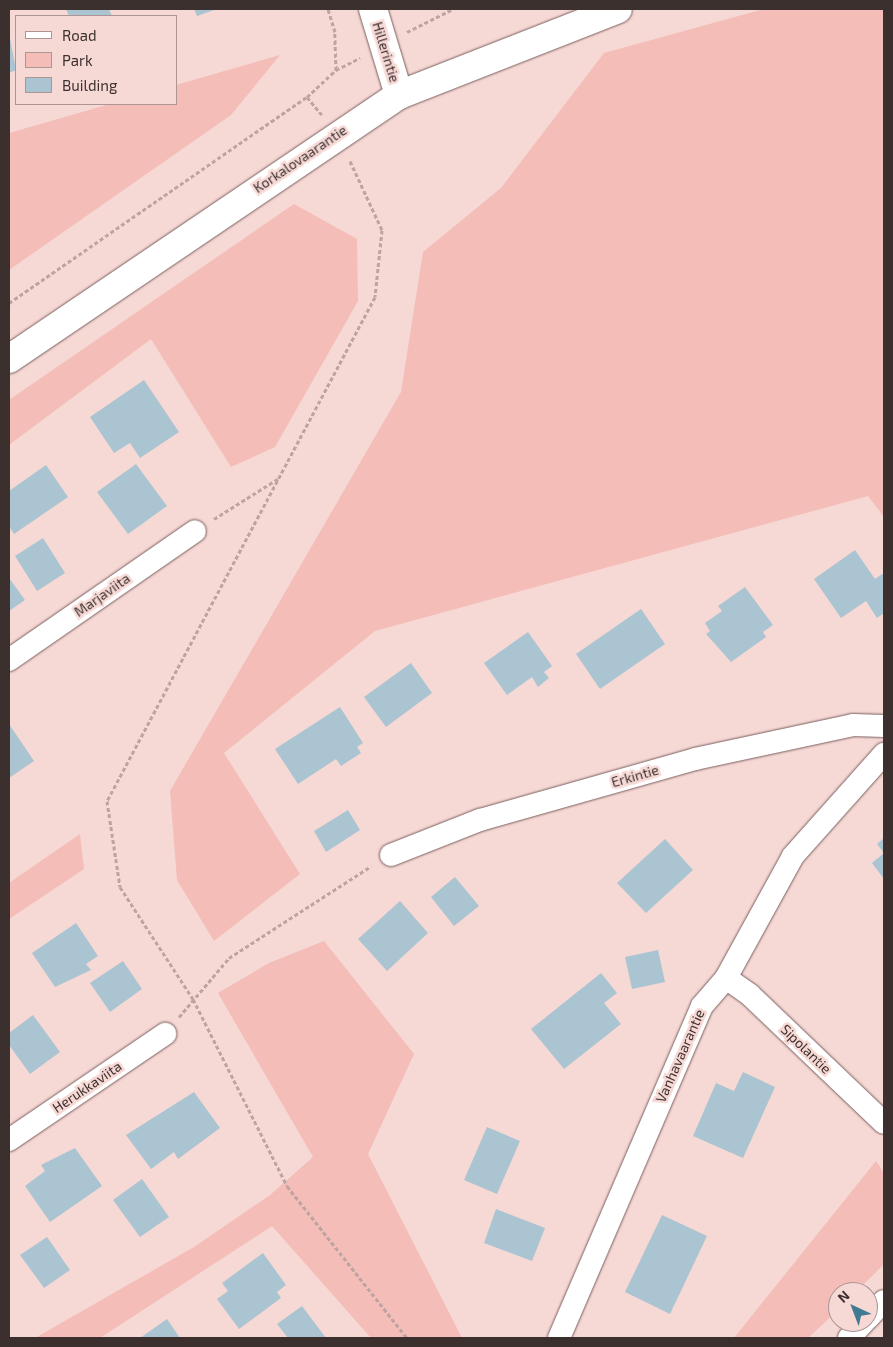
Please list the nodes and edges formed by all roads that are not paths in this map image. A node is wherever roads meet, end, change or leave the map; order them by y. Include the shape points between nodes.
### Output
1 (373, 9) edge
2 (618, 9) edge
3 (399, 95) junction
4 (9, 359) edge
5 (195, 531) road end
6 (9, 660) edge
7 (884, 726) edge
8 (884, 754) edge
9 (391, 854) road end
10 (726, 978) junction
11 (165, 1034) dead end
12 (884, 1123) edge
13 (9, 1140) edge
14 (559, 1338) edge

1 - 3 street, Hillerintie
2 - 3 street, Korkalovaarantie
3 - 4 street, Korkalovaarantie
5 - 6 street, Marjaviita
7 - 9 street, Erkintie via 844,727 695,759 480,820
8 - 10 street, Vanhavaarantie via 793,856
10 - 12 street, Sipolantie via 750,995
10 - 14 street, Vanhavaarantie via 702,1006
11 - 13 street, Herukkaviita

